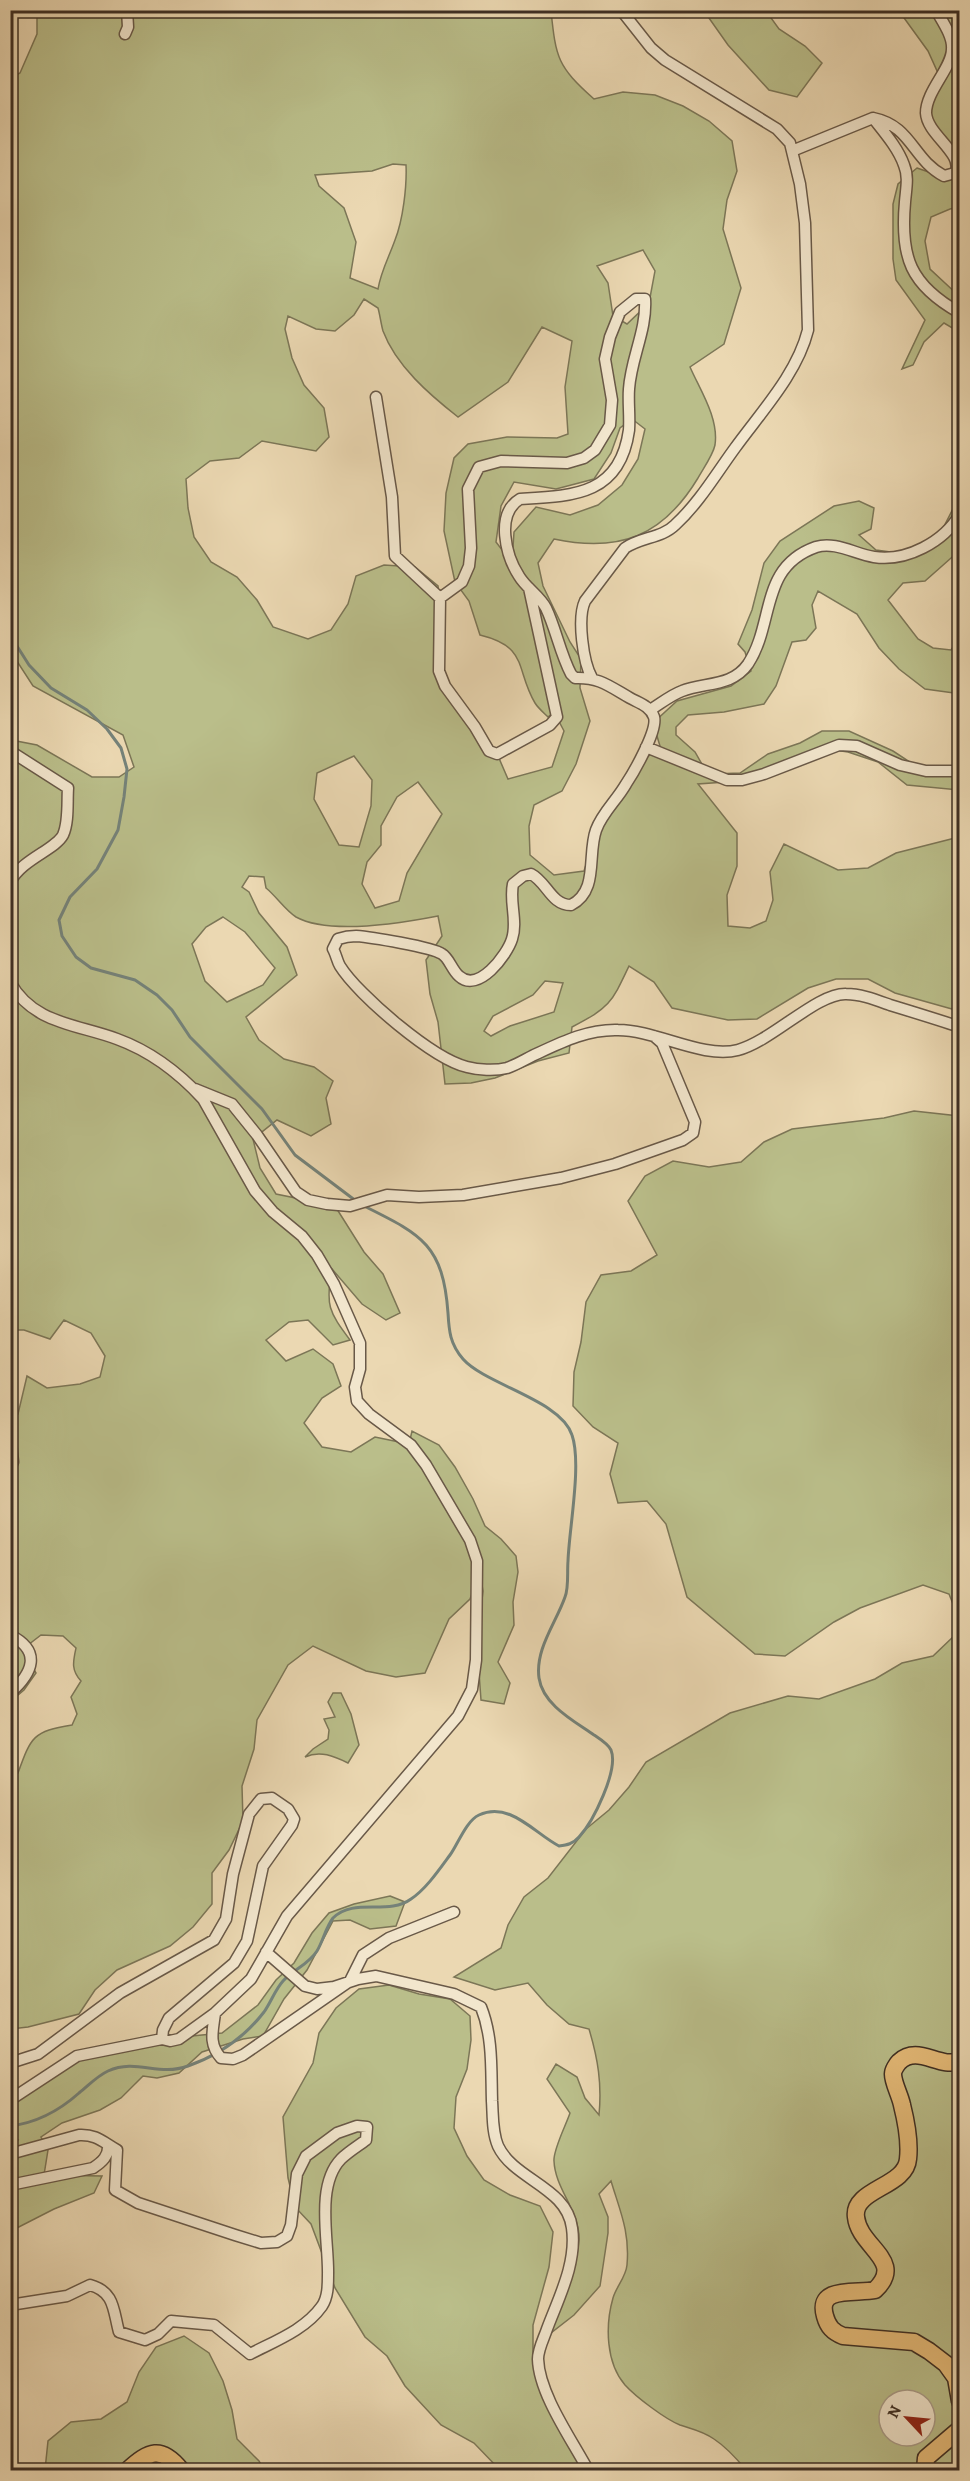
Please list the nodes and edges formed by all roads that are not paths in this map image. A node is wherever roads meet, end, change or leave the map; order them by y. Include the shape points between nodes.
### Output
1 (12, 10) edge
2 (127, 10) edge
3 (621, 10) edge
4 (936, 10) edge
5 (10, 15) edge
6 (125, 34) dead end
7 (873, 118) junction
8 (792, 151) junction
9 (960, 313) edge
10 (376, 398) dead end
11 (960, 514) edge
12 (529, 588) junction
13 (440, 598) junction
14 (592, 678) junction
15 (650, 710) junction
16 (646, 747) junction
17 (10, 751) edge
18 (960, 771) edge
19 (10, 882) edge
20 (10, 982) edge
21 (960, 1027) edge
22 (651, 1034) junction
23 (192, 1088) junction
24 (10, 1433) edge
25 (10, 1468) edge
26 (10, 1635) edge
27 (10, 1693) edge
28 (454, 1912) dead end
29 (269, 1954) junction
30 (350, 1981) junction
31 (215, 2013) junction
32 (162, 2039) junction
33 (960, 2061) edge
34 (10, 2063) edge
35 (10, 2100) edge
36 (108, 2145) junction
37 (10, 2154) edge
38 (10, 2185) edge
39 (10, 2305) edge
40 (960, 2401) edge
41 (960, 2429) edge
42 (128, 2470) edge
43 (181, 2470) edge
44 (588, 2470) edge
45 (925, 2470) edge

1 - 5 street
2 - 6 street
3 - 8 street via 664,60 777,129
4 - 7 street via 953,50 928,100 926,115 956,159 955,173 944,176 929,168 900,129
7 - 8 street
7 - 9 street via 904,165 907,180 903,233 908,264 932,295
8 - 14 street via 805,223 805,343 781,384 676,525 625,548 585,601 581,608 583,648
10 - 13 street via 392,497 395,556
11 - 15 street via 945,532 908,554 875,557 833,546 817,547 794,559 781,572 771,593 765,628 747,666 735,678 680,691
12 - 13 street via 557,717 550,725 497,754 489,751 439,671
12 - 13 street via 517,573 507,548 506,520 514,502 520,499 568,497 590,491 606,480 620,461 629,426 629,388 646,315 645,299 636,299 620,312 610,337 605,359 612,400 610,425 601,442 584,458 567,463 501,461 479,467 468,489 469,566 462,582
12 - 14 street via 545,606 571,674 575,678
14 - 15 street
15 - 16 street via 655,722
16 - 18 street via 727,780 764,774 839,746 857,746 900,765 926,771
16 - 22 street via 598,826 590,879 580,900 571,905 557,901 541,880 531,874 523,876 513,884 512,940 500,963 486,974 467,980 459,977 442,954 358,936 338,939 333,949 341,967 372,1001 415,1038 444,1058 466,1067 507,1068 575,1036 599,1031 634,1030
17 - 19 street via 68,788 62,836 30,860
20 - 23 street via 25,1002 45,1017 127,1044 155,1058
21 - 22 street via 844,993 822,1001 759,1042 736,1050 705,1049
22 - 23 street via 662,1043 695,1122 693,1132 683,1140 615,1164 463,1195 387,1195 350,1206 308,1200 296,1192 232,1104
23 - 29 street via 204,1100 255,1191 317,1255 360,1343 357,1401 411,1445 426,1465 470,1540 477,1561 476,1660 472,1689 458,1716 286,1916
24 - 25 street via 14,1462
26 - 27 street via 29,1649 32,1664 22,1683
28 - 30 street via 389,1938 363,1955
29 - 30 street via 305,1986 327,1988
29 - 31 street via 251,1979
30 - 31 street via 233,2059 221,2058 211,2043
30 - 44 street via 376,1976 397,1979 454,1994 481,2007 488,2025 493,2125 498,2146 508,2160 563,2206 572,2227 573,2251 538,2357 550,2398
31 - 32 street via 179,2039
32 - 34 street via 169,2018 220,1977 247,1941 263,1866 294,1818 272,1798 261,1799 249,1814 225,1919 214,1940 120,1993 38,2054
32 - 35 street via 77,2056
33 - 40 main road via 945,2064 918,2054 897,2063 893,2073 902,2104 908,2163 900,2175 863,2199 855,2216 860,2231 884,2260 887,2270 883,2283 875,2290 834,2293 823,2308 827,2325 843,2337 914,2342 929,2351 946,2364 956,2379
36 - 37 street via 88,2134
36 - 38 street via 109,2151 93,2168
36 - 39 street via 117,2150 115,2190 138,2203 236,2235 261,2243 277,2242 287,2236 291,2225 297,2174 306,2156 337,2133 367,2127 366,2140 339,2161 325,2197 328,2288 323,2304 302,2326 250,2354 214,2325 171,2321 145,2340 119,2332 110,2296 90,2285 67,2296
41 - 45 main road via 926,2458
42 - 43 main road via 152,2453 163,2453

